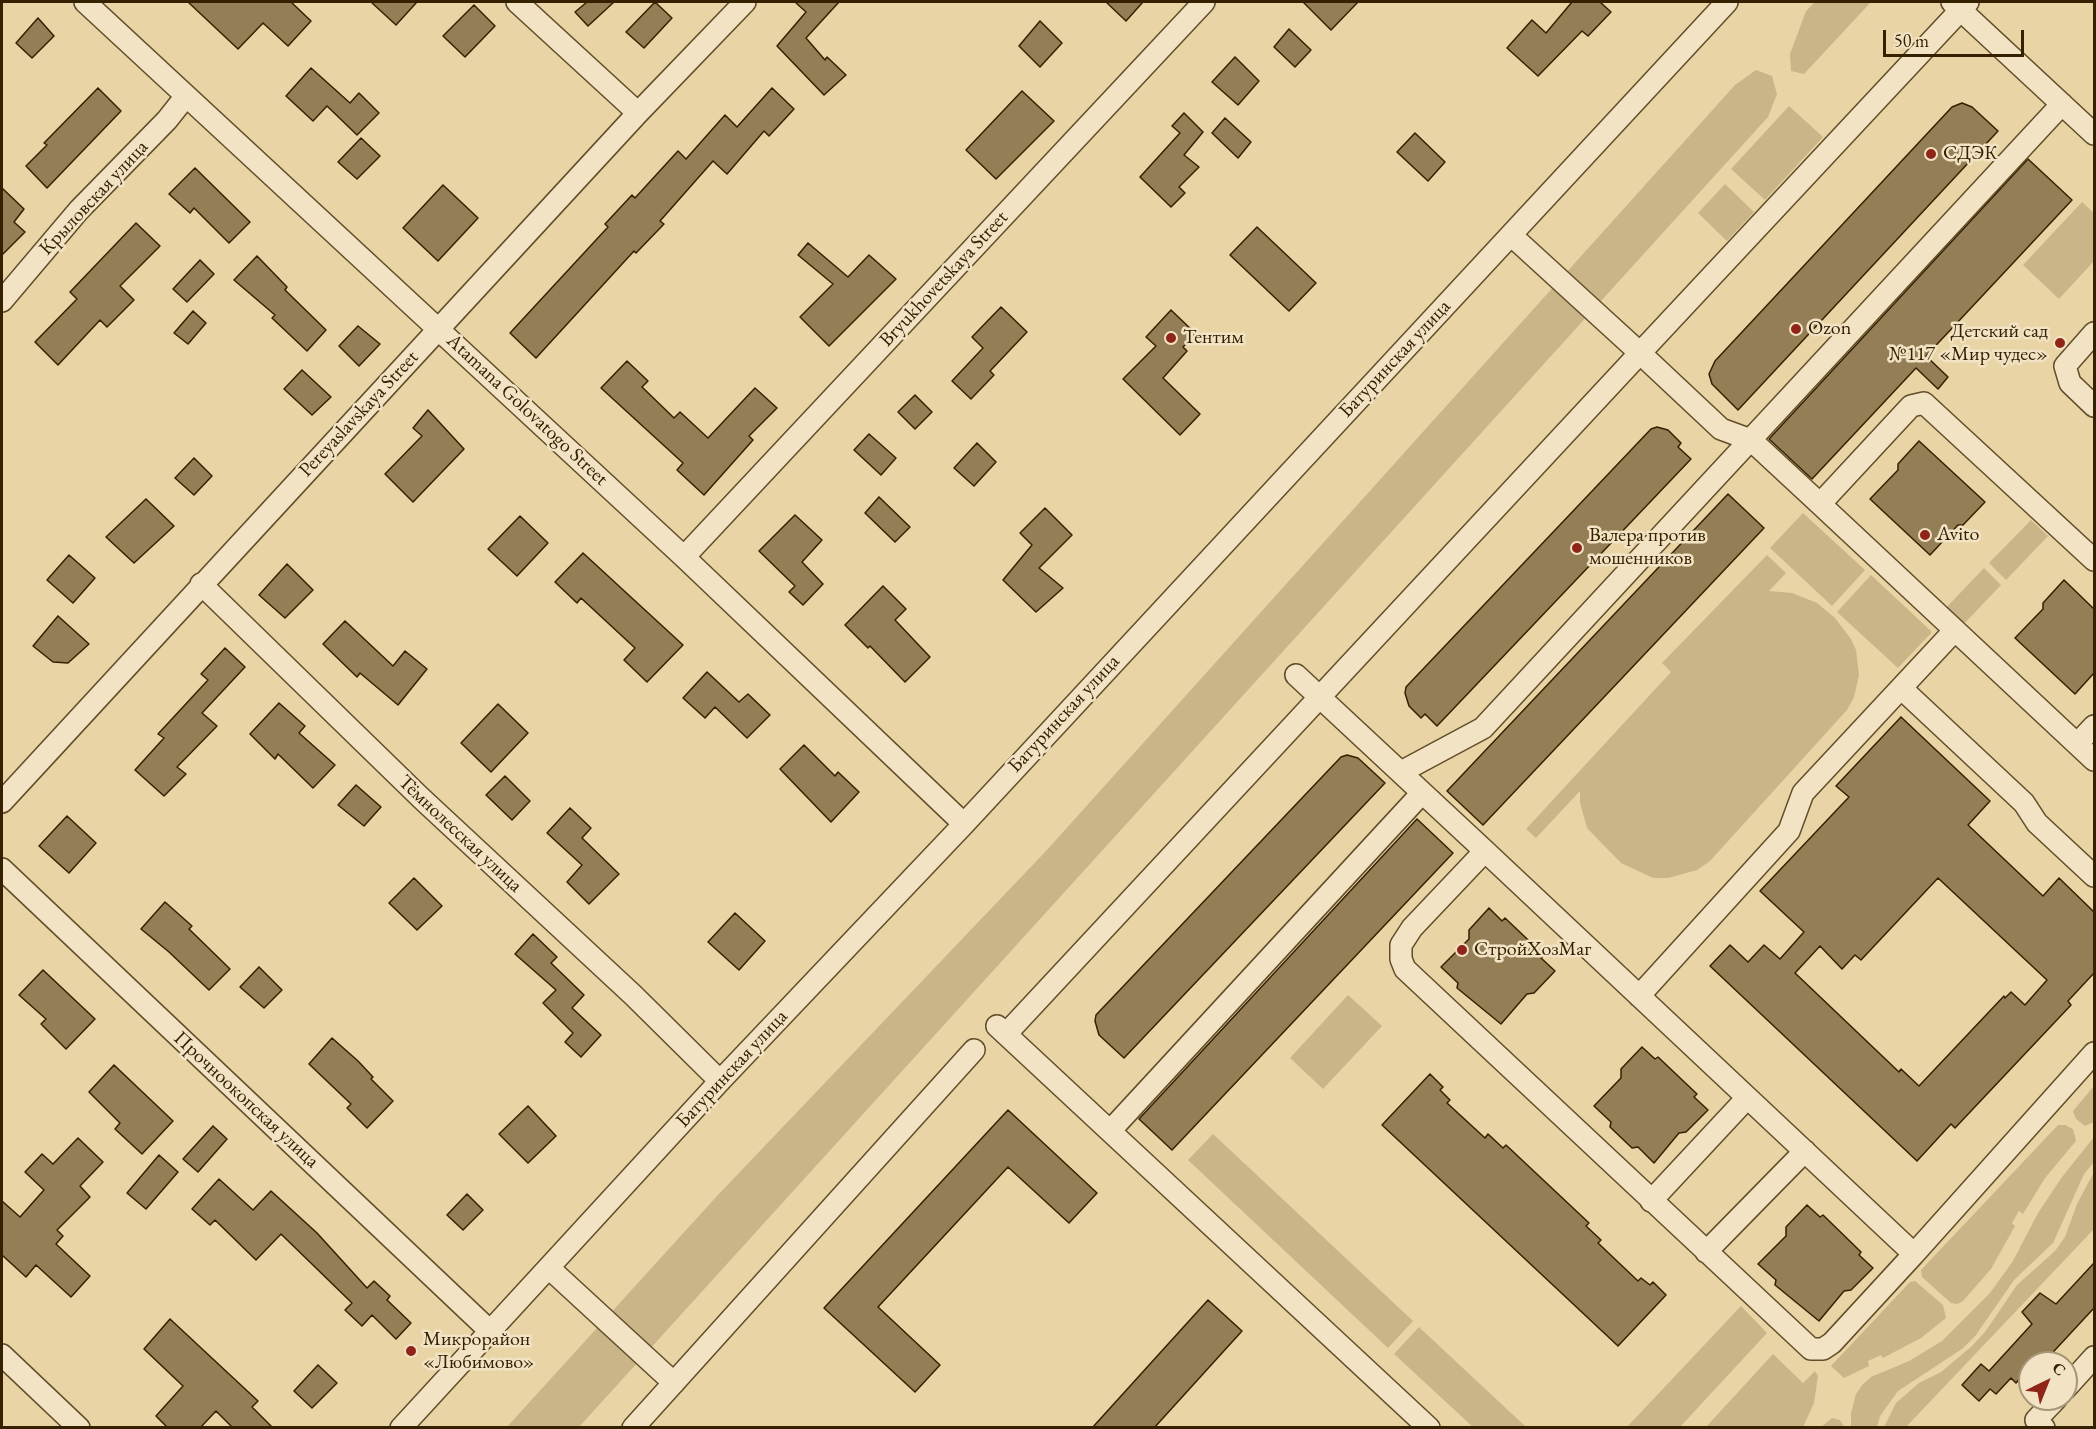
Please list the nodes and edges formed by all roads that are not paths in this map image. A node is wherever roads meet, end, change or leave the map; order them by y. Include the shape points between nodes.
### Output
1 (85, 2) edge
2 (517, 2) edge
3 (745, 2) edge
4 (1204, 2) edge
5 (1727, 2) edge
6 (1962, 4) edge
7 (186, 96) junction
8 (2062, 104) junction
9 (638, 113) junction
10 (2094, 134) edge
11 (1512, 236) junction
12 (2, 301) edge
13 (439, 328) junction
14 (2094, 333) edge
15 (1640, 353) junction
16 (2094, 406) edge
17 (1751, 440) junction
18 (1820, 504) junction
19 (684, 557) junction
20 (2094, 560) edge
21 (201, 584) junction
22 (1955, 630) junction
23 (1296, 675) dead end
24 (1901, 688) junction
25 (1320, 698) junction
26 (2094, 726) edge
27 (2077, 744) junction
28 (2094, 760) edge
29 (1401, 772) junction
30 (1422, 793) junction
31 (2, 802) edge
32 (963, 824) junction
33 (1485, 851) junction
34 (2, 869) edge
35 (2094, 876) edge
36 (1639, 996) junction
37 (974, 1050) dead end
38 (2094, 1053) edge
39 (720, 1081) junction
40 (1747, 1098) junction
41 (1110, 1131) junction
42 (1805, 1151) junction
43 (1651, 1201) junction
44 (1706, 1252) junction
45 (1914, 1254) junction
46 (549, 1268) junction
47 (491, 1332) junction
48 (2, 1355) edge
49 (2094, 1357) edge
50 (2078, 1375) edge
51 (674, 1383) junction
52 (2048, 1411) edge
53 (2040, 1424) edge
54 (79, 1428) edge
55 (401, 1428) edge
56 (633, 1428) edge
57 (1430, 1428) edge

1 - 7 street, Atamana Golovatogo Street
2 - 9 street
3 - 9 street, Pereyaslavskaya Street
4 - 19 street, Bryukhovetskaya Street
5 - 11 street, Батуринская улица
6 - 8 street
6 - 15 street
7 - 12 street, Крыловская улица via 79,210
7 - 13 street, Atamana Golovatogo Street
8 - 10 street
8 - 17 street
9 - 13 street, Pereyaslavskaya Street
11 - 15 street
11 - 32 street, Батуринская улица
13 - 19 street, Atamana Golovatogo Street
13 - 21 street, Pereyaslavskaya Street
14 - 16 street via 2065,366 2070,383
15 - 17 street via 1721,429
15 - 25 street
17 - 18 street
17 - 29 street via 1483,728
18 - 20 street via 1911,406 1924,403
18 - 22 street
19 - 32 street, Atamana Golovatogo Street
21 - 31 street, Pereyaslavskaya Street
21 - 39 street, Тёмнолесская улица
22 - 24 street
22 - 27 street
23 - 25 street
24 - 35 street via 2024,803 2037,823
24 - 36 street via 1803,793 1789,831
25 - 29 street
25 - 41 street via 1001,1030
26 - 27 street
27 - 28 street
29 - 30 street
30 - 33 street
30 - 41 street
32 - 39 street, Батуринская улица
33 - 36 street
33 - 43 street via 1412,928 1401,945 1405,969
34 - 47 street, Прочноокопская улица
36 - 40 street
37 - 51 street
38 - 45 street
39 - 46 street, Батуринская улица
40 - 42 street
40 - 43 street
41 - 57 street
42 - 44 street
42 - 45 street
43 - 44 street
44 - 45 street via 1811,1349 1822,1349 1832,1343
46 - 47 street, Батуринская улица
46 - 51 street
47 - 55 street, Батуринская улица
48 - 54 street
49 - 50 street
51 - 56 street
52 - 53 street

